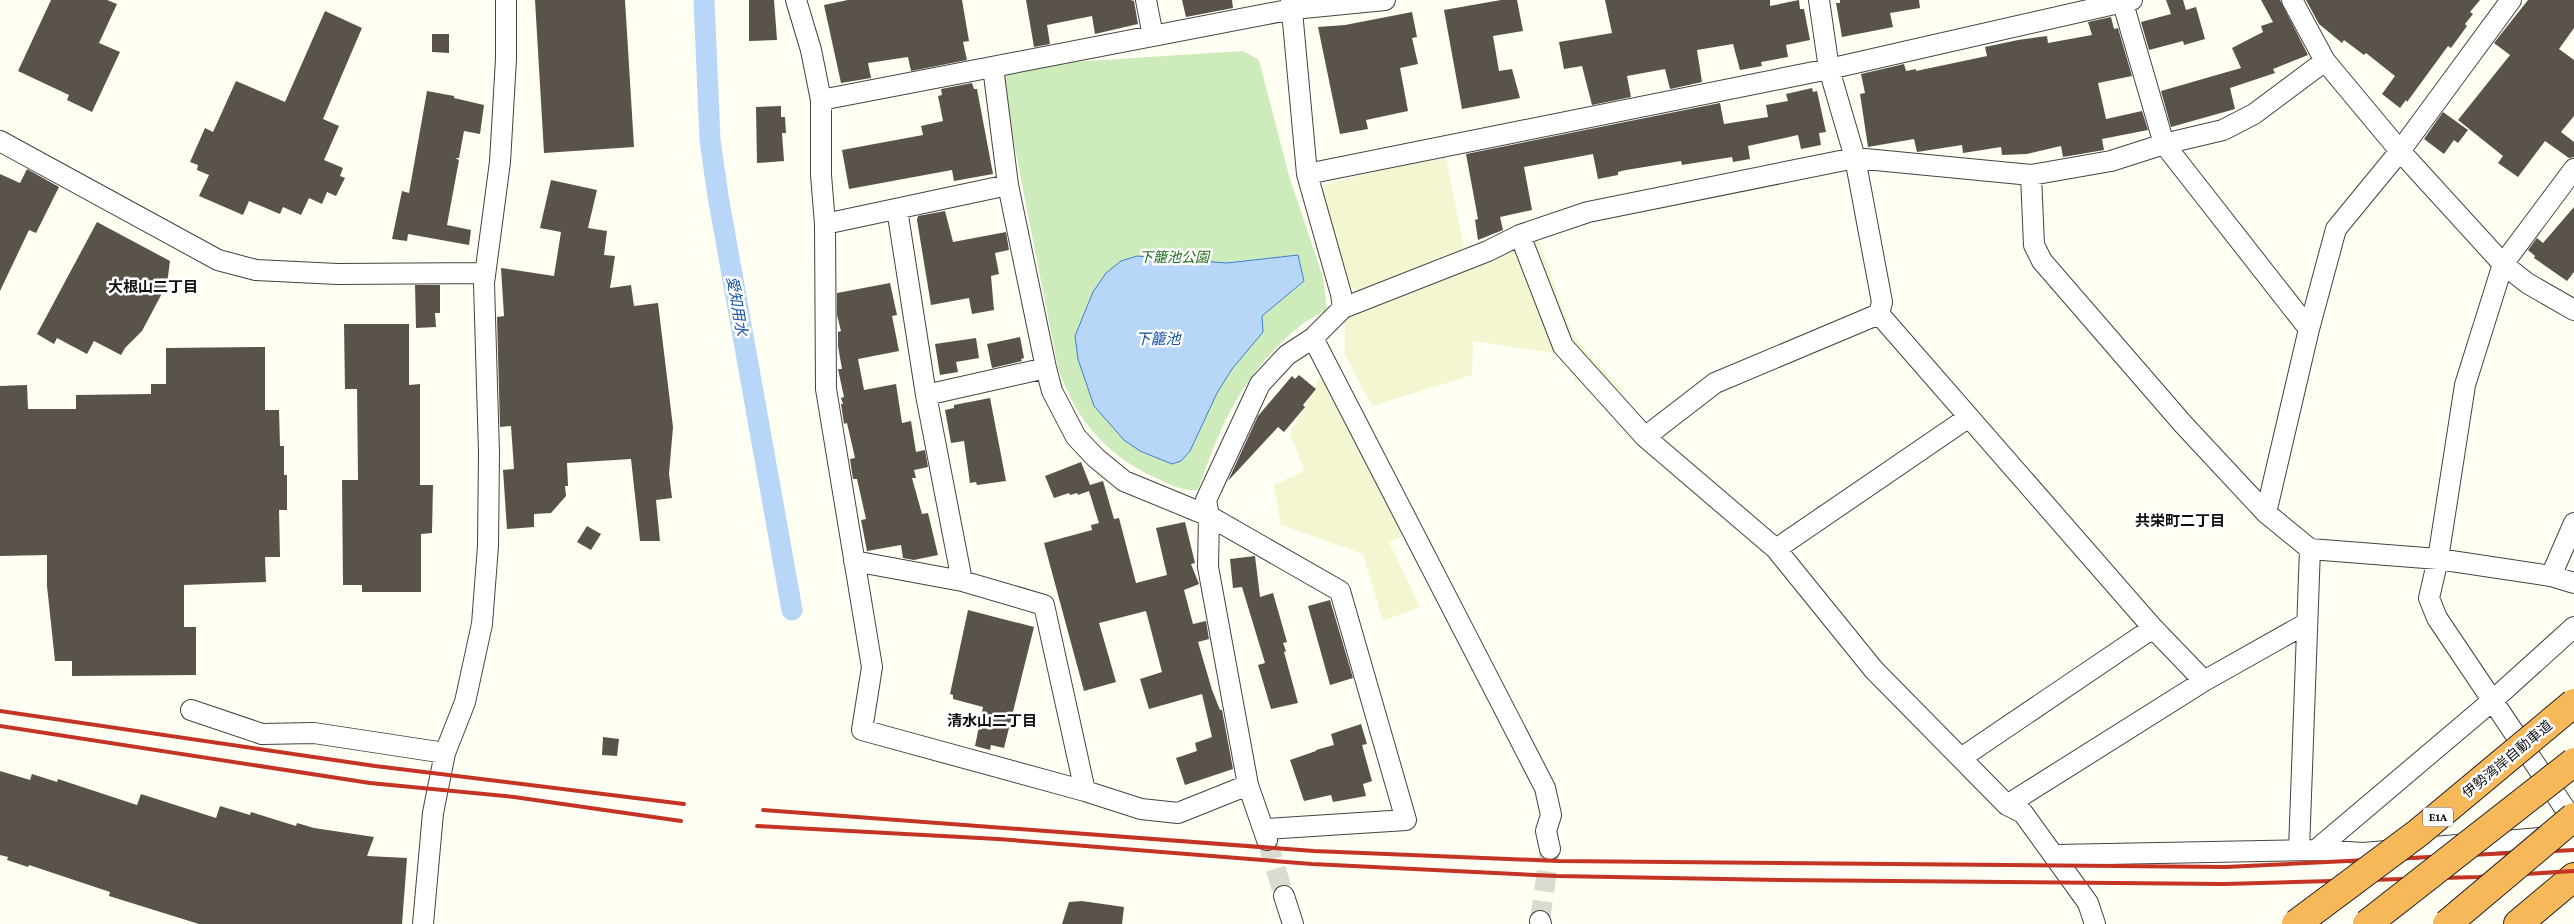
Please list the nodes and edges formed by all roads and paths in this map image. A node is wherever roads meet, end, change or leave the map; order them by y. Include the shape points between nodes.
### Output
1 (506, 0) edge
2 (796, 0) edge
3 (1146, 0) edge
4 (1385, 0) edge
5 (1819, 0) edge
6 (2292, 0) edge
7 (2126, 1) edge
8 (2506, 2) edge
9 (1292, 4) edge
10 (1154, 36) junction
11 (2325, 61) junction
12 (993, 67) junction
13 (1829, 69) junction
14 (821, 100) junction
15 (0, 141) edge
16 (2164, 144) junction
17 (2400, 151) junction
18 (1855, 158) junction
19 (2574, 169) edge
20 (1307, 174) junction
21 (2031, 175) junction
22 (1008, 185) junction
23 (897, 209) junction
24 (825, 224) junction
25 (1520, 235) junction
26 (2503, 264) junction
27 (485, 273) junction
28 (1343, 308) junction
29 (2574, 310) edge
30 (1880, 314) junction
31 (2310, 328) junction
32 (1313, 338) junction
33 (1046, 368) junction
34 (926, 395) junction
35 (1968, 417) junction
36 (1645, 437) junction
37 (2266, 513) junction
38 (1209, 516) junction
39 (2574, 523) edge
40 (1776, 549) junction
41 (2310, 549) junction
42 (2438, 559) junction
43 (854, 561) junction
44 (2551, 576) junction
45 (962, 581) junction
46 (2574, 583) edge
47 (2308, 623) junction
48 (2574, 627) edge
49 (2153, 628) junction
50 (2204, 681) junction
51 (2492, 701) junction
52 (2574, 703) edge
53 (191, 710) dead end
54 (445, 754) junction
55 (1961, 758) junction
56 (2574, 762) edge
57 (1248, 785) junction
58 (1085, 791) junction
59 (2007, 805) junction
60 (2574, 817) edge
61 (2574, 822) edge
62 (2574, 835) edge
63 (1550, 849) tunnel mouth
64 (2307, 850) junction
65 (2055, 855) junction
66 (2574, 877) edge
67 (1284, 896) tunnel mouth
68 (423, 924) edge
69 (1293, 924) edge
70 (2095, 924) edge
71 (2296, 924) edge
72 (2367, 924) edge
73 (2447, 924) edge
74 (2518, 924) edge

1 - 27 street via 500,162
2 - 14 street
3 - 10 street
4 - 9 street
5 - 13 street
6 - 11 street
7 - 13 street
7 - 16 street
8 - 17 street
9 - 10 street
9 - 20 street
10 - 12 street
11 - 16 street via 2254,114 2223,130
11 - 17 street
12 - 14 street
12 - 22 street
13 - 18 street
13 - 20 street
14 - 24 street
15 - 27 street via 218,260 256,270 338,274
16 - 21 street via 2112,161
16 - 31 street
17 - 26 street
17 - 31 street via 2336,229
18 - 21 street
18 - 25 street via 1588,212
18 - 30 street via 1882,302
19 - 26 street
20 - 28 street
21 - 37 street via 2034,245 2042,261 2176,417
22 - 23 street
22 - 33 street
23 - 24 street
23 - 34 street
24 - 43 street via 826,390
25 - 28 street via 1488,251
25 - 36 street via 1563,346
26 - 29 street via 2526,283
26 - 42 street via 2465,385
27 - 54 street via 488,518 482,624 465,702
28 - 32 street
30 - 35 street
30 - 36 street via 1715,383
31 - 37 street
32 - 38 street via 1287,355 1260,384 1206,500
32 - 63 street via 1545,788 1551,815 1546,831
33 - 34 street
33 - 38 street via 1052,391 1065,418 1076,437 1096,458 1124,481
34 - 45 street
35 - 40 street
35 - 49 street
36 - 40 street
37 - 41 street
38 - 57 street via 1208,567
38 - 57 street via 1340,591 1406,820 1266,834
39 - 44 street
40 - 55 street via 1874,670
41 - 42 street
41 - 47 street
42 - 44 street
42 - 51 street via 2428,598 2437,618
43 - 45 street
43 - 58 street via 872,667 862,730
44 - 46 street
45 - 58 street via 1044,604
47 - 50 street
47 - 64 street
48 - 51 street
49 - 50 street
49 - 55 street
50 - 59 street
51 - 61 street
51 - 64 street
52 - 71 highway, 伊勢湾岸自動車道 / E1A, bridge via 2418,833
53 - 54 street via 262,734 314,733
54 - 68 street via 433,813
55 - 59 street
56 - 72 highway, bridge
57 - 58 street via 1178,813 1141,809
59 - 65 street via 2023,814
60 - 73 highway, bridge
62 - 64 street via 2363,853
64 - 65 street
65 - 70 street via 2088,903
66 - 74 highway
67 - 69 street

